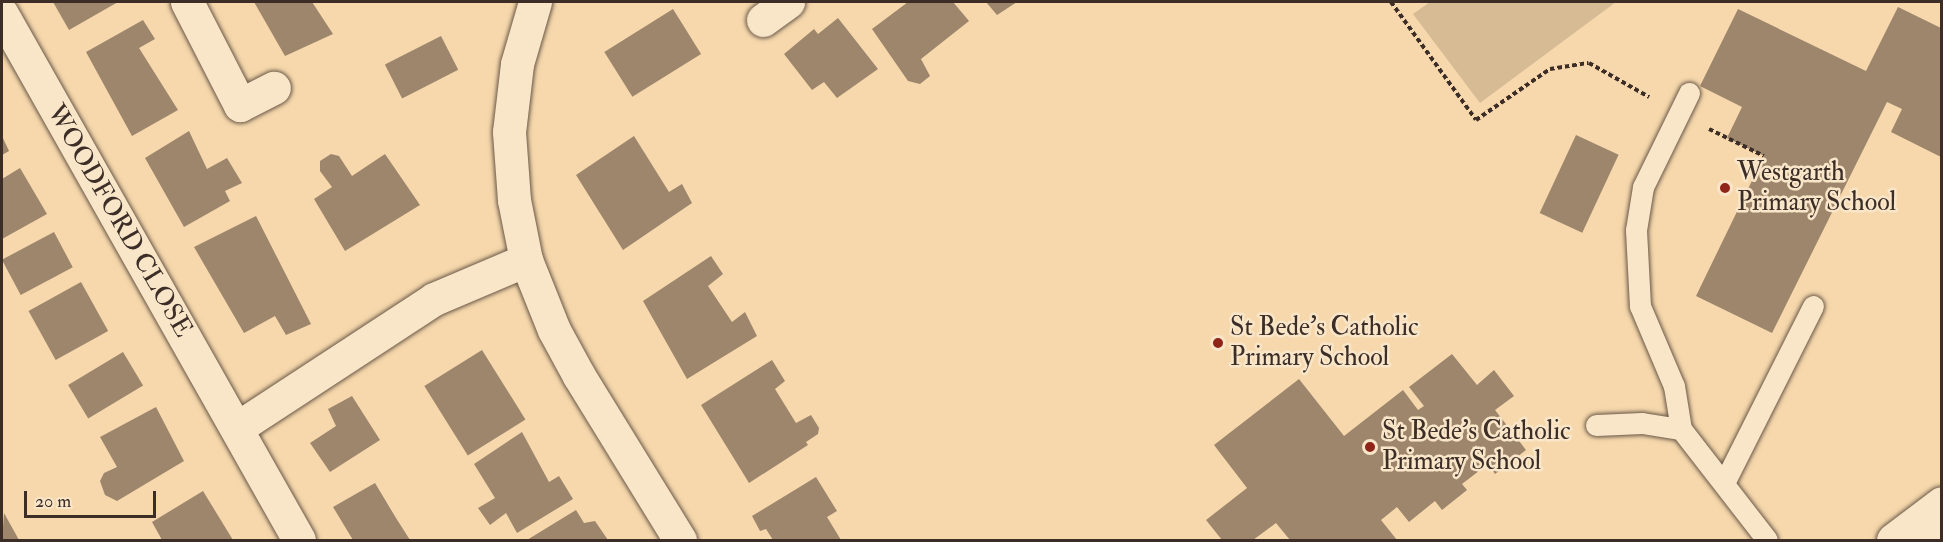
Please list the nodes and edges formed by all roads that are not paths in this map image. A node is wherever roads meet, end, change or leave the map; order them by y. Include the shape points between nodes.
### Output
1 (188, 2) edge
2 (535, 2) edge
3 (2, 14) edge
4 (274, 88) dead end
5 (1689, 93) dead end
6 (526, 260) junction
7 (1813, 306) dead end
8 (1596, 425) dead end
9 (237, 428) junction
10 (1681, 429) junction
11 (1724, 483) junction
12 (1941, 503) edge
13 (1914, 535) edge
14 (299, 540) edge
15 (680, 540) edge
16 (1767, 540) edge

1 - 4 street via 240,105
2 - 6 street via 517,64 509,132 514,200
3 - 9 street, WOODFORD CLOSE
5 - 10 lane via 1643,187 1635,264 1640,306 1674,386
6 - 9 street via 434,299
6 - 15 street via 554,330 579,376
7 - 11 lane
8 - 10 lane via 1642,423
9 - 14 street, WOODFORD CLOSE
10 - 11 lane
11 - 16 lane
12 - 13 street

